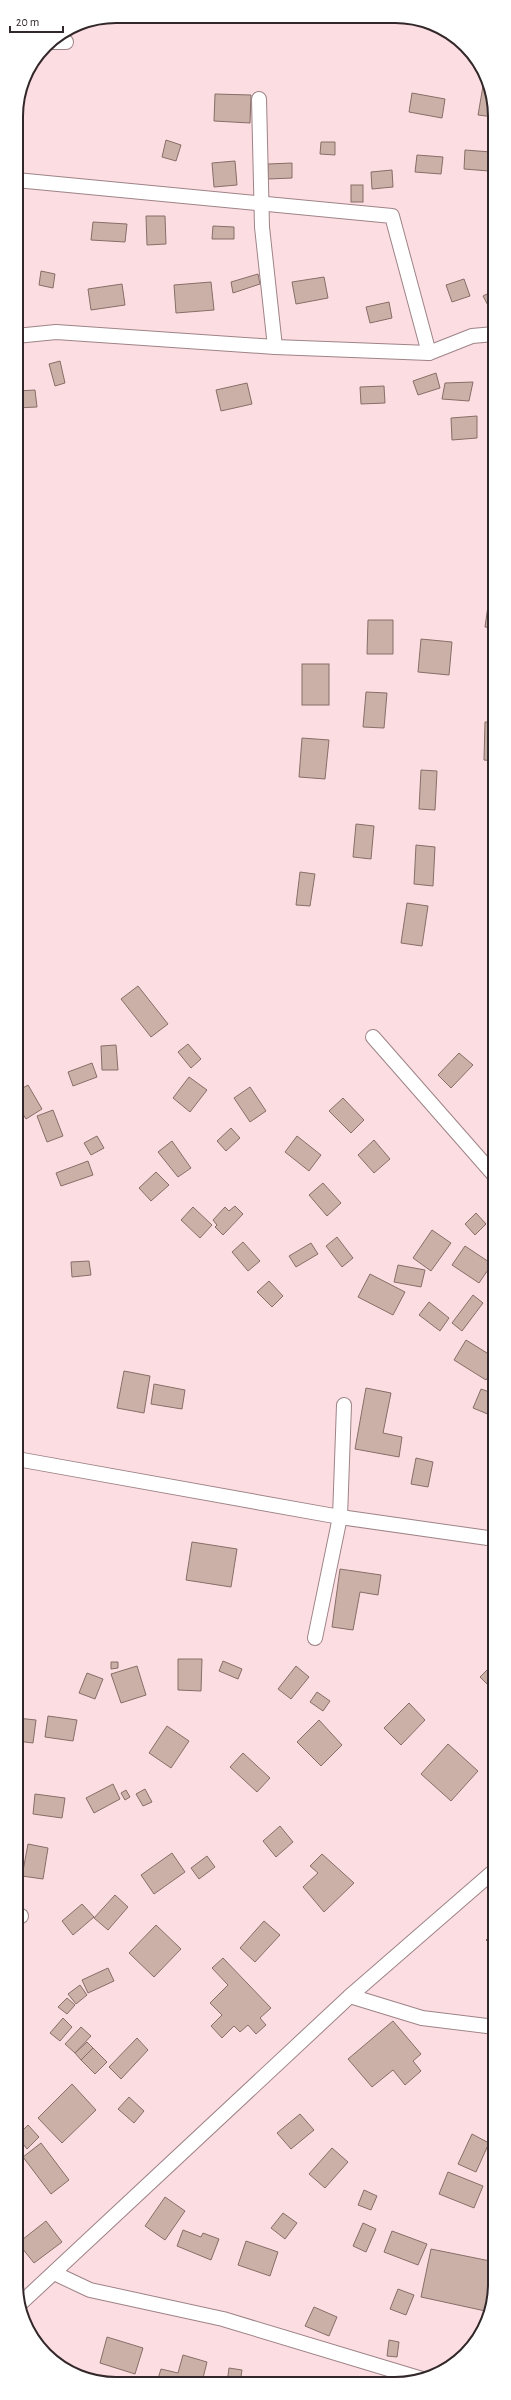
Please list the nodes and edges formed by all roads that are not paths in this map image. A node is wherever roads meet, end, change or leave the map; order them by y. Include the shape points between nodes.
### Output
1 (59, 42) edge
2 (66, 42) dead end
3 (258, 99) dead end
4 (23, 181) edge
5 (261, 205) junction
6 (23, 335) edge
7 (488, 335) edge
8 (275, 347) junction
9 (429, 352) junction
10 (373, 1038) dead end
11 (488, 1168) edge
12 (344, 1405) dead end
13 (23, 1461) edge
14 (340, 1517) junction
15 (488, 1538) edge
16 (315, 1638) dead end
17 (488, 1876) edge
18 (350, 1996) junction
19 (488, 2026) edge
20 (54, 2273) junction
21 (25, 2300) edge
22 (410, 2375) edge

1 - 2 street
3 - 5 street
4 - 5 street
5 - 8 street
5 - 9 street via 392,216
6 - 8 street via 56,332
7 - 9 street via 472,336
8 - 9 street
10 - 11 street
12 - 14 street
13 - 14 street
14 - 15 street
14 - 16 street
17 - 18 street
18 - 19 street via 422,2018
18 - 20 street
20 - 21 street
20 - 22 street via 90,2290 223,2319

